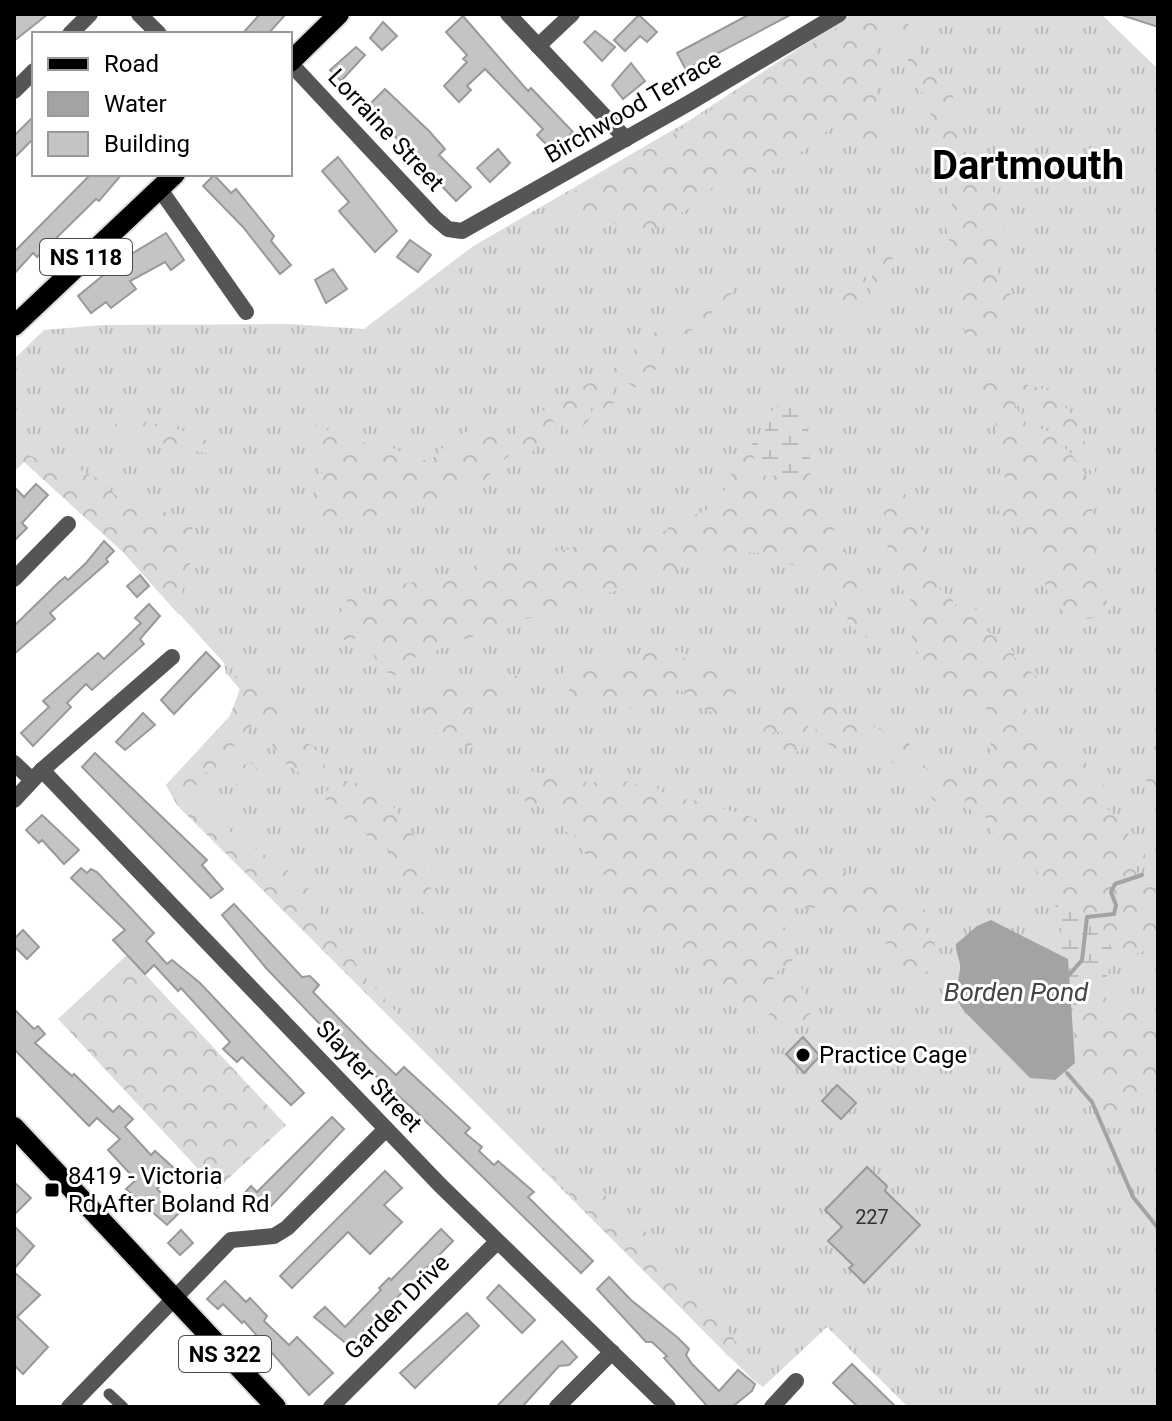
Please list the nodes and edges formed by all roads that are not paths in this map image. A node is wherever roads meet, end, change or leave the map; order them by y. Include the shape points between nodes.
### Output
1 (90, 14) edge
2 (139, 14) edge
3 (339, 14) edge
4 (508, 14) edge
5 (572, 14) edge
6 (839, 14) edge
7 (72, 32) edge
8 (157, 32) edge
9 (538, 46) junction
10 (292, 60) edge
11 (292, 64) edge
12 (32, 73) edge
13 (14, 91) edge
14 (626, 139) junction
15 (167, 181) edge
16 (448, 229) joint
17 (246, 312) dead end
18 (14, 326) edge
19 (68, 524) dead end
20 (14, 579) edge
21 (172, 657) dead end
22 (14, 763) edge
23 (37, 775) junction
24 (14, 800) edge
25 (14, 1127) edge
26 (386, 1129) junction
27 (497, 1242) junction
28 (175, 1301) junction
29 (612, 1352) junction
30 (796, 1381) dead end
31 (109, 1394) dead end
32 (69, 1407) edge
33 (123, 1407) edge
34 (276, 1407) edge
35 (331, 1407) edge
36 (557, 1407) edge
37 (668, 1407) edge
38 (772, 1407) edge

1 - 7 street
2 - 8 street
3 - 10 main road
4 - 9 street
5 - 9 street
6 - 14 street, Birchwood Terrace
9 - 14 street
11 - 16 street, Lorraine Street
12 - 13 street
14 - 16 street, Birchwood Terrace via 468,228
15 - 17 street
15 - 18 main road, NS 118
19 - 20 street
21 - 23 street
22 - 23 street, Slayter Street
23 - 24 street
23 - 26 street, Slayter Street
25 - 28 main road, NS 322
26 - 27 street, Slayter Street
26 - 28 street via 287,1228 274,1236 231,1240
27 - 29 street, Slayter Street
27 - 35 street, Garden Drive
28 - 32 street
28 - 34 main road, NS 322
29 - 36 street
29 - 37 street, Slayter Street
30 - 38 street
31 - 33 street

